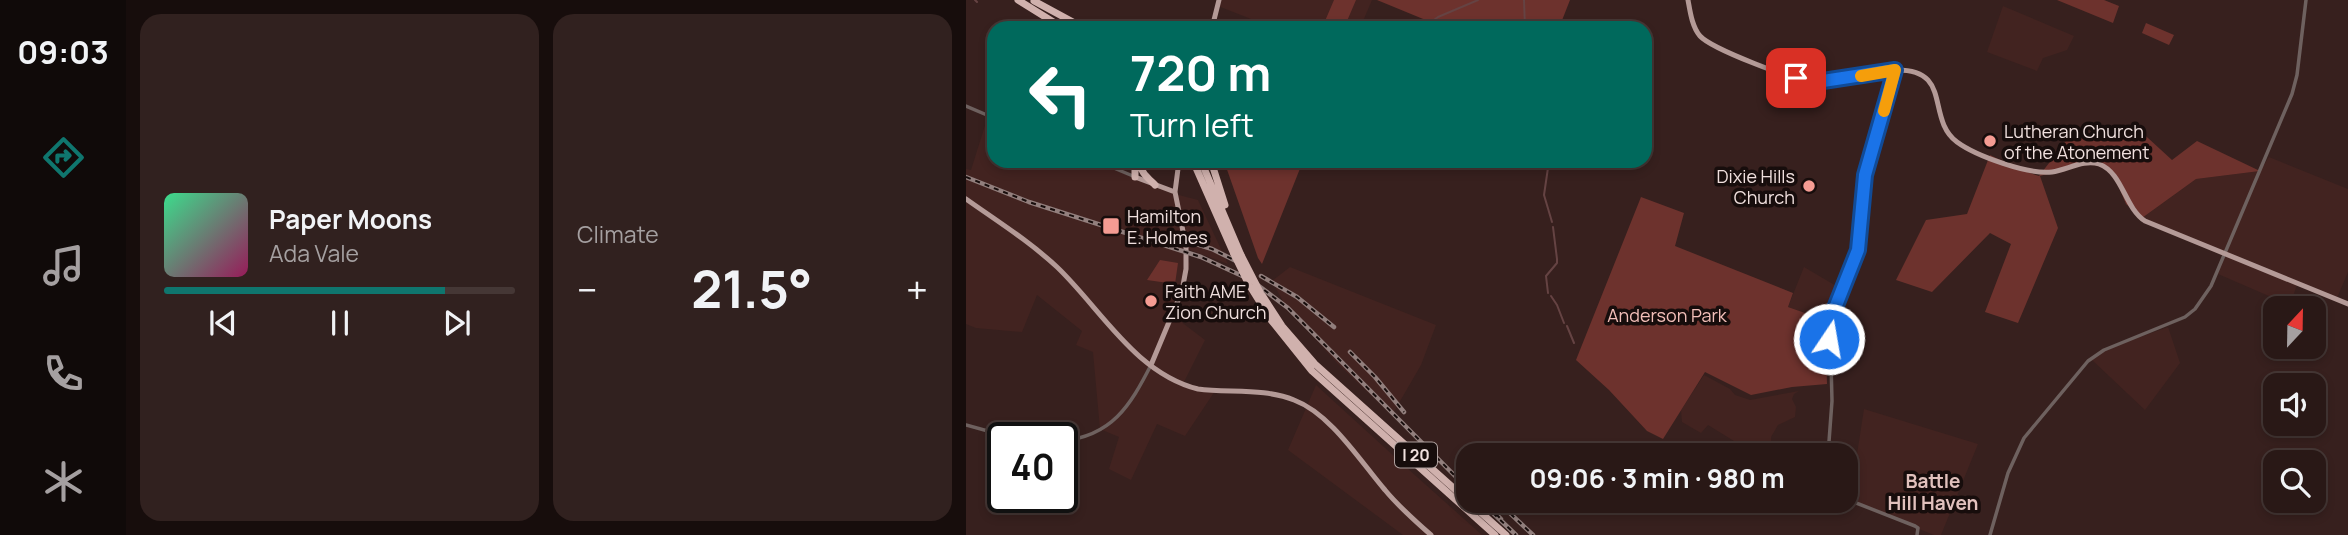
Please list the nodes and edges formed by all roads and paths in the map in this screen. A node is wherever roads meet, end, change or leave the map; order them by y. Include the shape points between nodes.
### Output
1 (1018, 0) edge
2 (1219, 0) edge
3 (1688, 0) edge
4 (2306, 0) edge
5 (1033, 1) edge
6 (1052, 21) edge
7 (1066, 21) edge
8 (1070, 21) edge
9 (1214, 21) edge
10 (1895, 70) junction
11 (966, 106) edge
12 (987, 115) edge
13 (1113, 168) edge
14 (1138, 168) edge
15 (1142, 168) edge
16 (1178, 168) edge
17 (1196, 168) edge
18 (1204, 168) edge
19 (1212, 168) edge
20 (1176, 176) junction
21 (1137, 178) junction
22 (1156, 185) junction
23 (1175, 192) junction
24 (966, 199) edge
25 (1231, 229) junction
26 (2224, 254) junction
27 (1238, 255) junction
28 (2348, 304) edge
29 (1159, 349) junction
30 (1134, 351) junction
31 (1151, 365) junction
32 (1313, 367) junction
33 (1325, 379) junction
34 (966, 425) edge
35 (987, 431) edge
36 (1078, 438) edge
37 (1829, 443) edge
38 (1858, 504) edge
39 (1431, 535) edge
40 (1496, 535) edge
41 (1506, 535) edge
42 (1917, 535) edge
43 (1990, 535) edge

1 - 6 highway
2 - 9 main road
3 - 10 main road via 1695,28 1705,40 1796,78 1823,81
4 - 26 street via 2292,94
5 - 7 highway
5 - 8 highway
10 - 26 main road via 1912,71 1930,82 1946,131 1964,146 2037,173 2099,164 2116,179 2139,217
10 - 37 street via 1865,175 1858,250 1830,324
11 - 12 street
13 - 21 street
14 - 21 highway
15 - 22 highway
16 - 20 main road
17 - 27 highway, I 20
18 - 25 highway, I 20
19 - 25 highway
20 - 22 main road via 1170,183
20 - 23 main road
21 - 22 main road
22 - 23 main road
23 - 29 main road via 1186,269
24 - 30 main road via 1050,261
25 - 27 highway, I 20
26 - 28 main road
26 - 43 street via 2211,286 2190,313 2096,355 2068,385 2024,438 2008,473
27 - 32 highway, I 20, bridge
27 - 32 highway, I 20, bridge via 1248,283 1271,320
29 - 30 main road via 1149,356
29 - 31 main road
30 - 31 main road
31 - 36 street via 1125,411 1098,431
31 - 39 main road via 1195,388 1276,395 1304,404 1336,431 1398,505
32 - 33 highway, I 20
33 - 40 highway, I 20
33 - 41 highway, I 20
34 - 35 street
38 - 42 street via 1918,528

